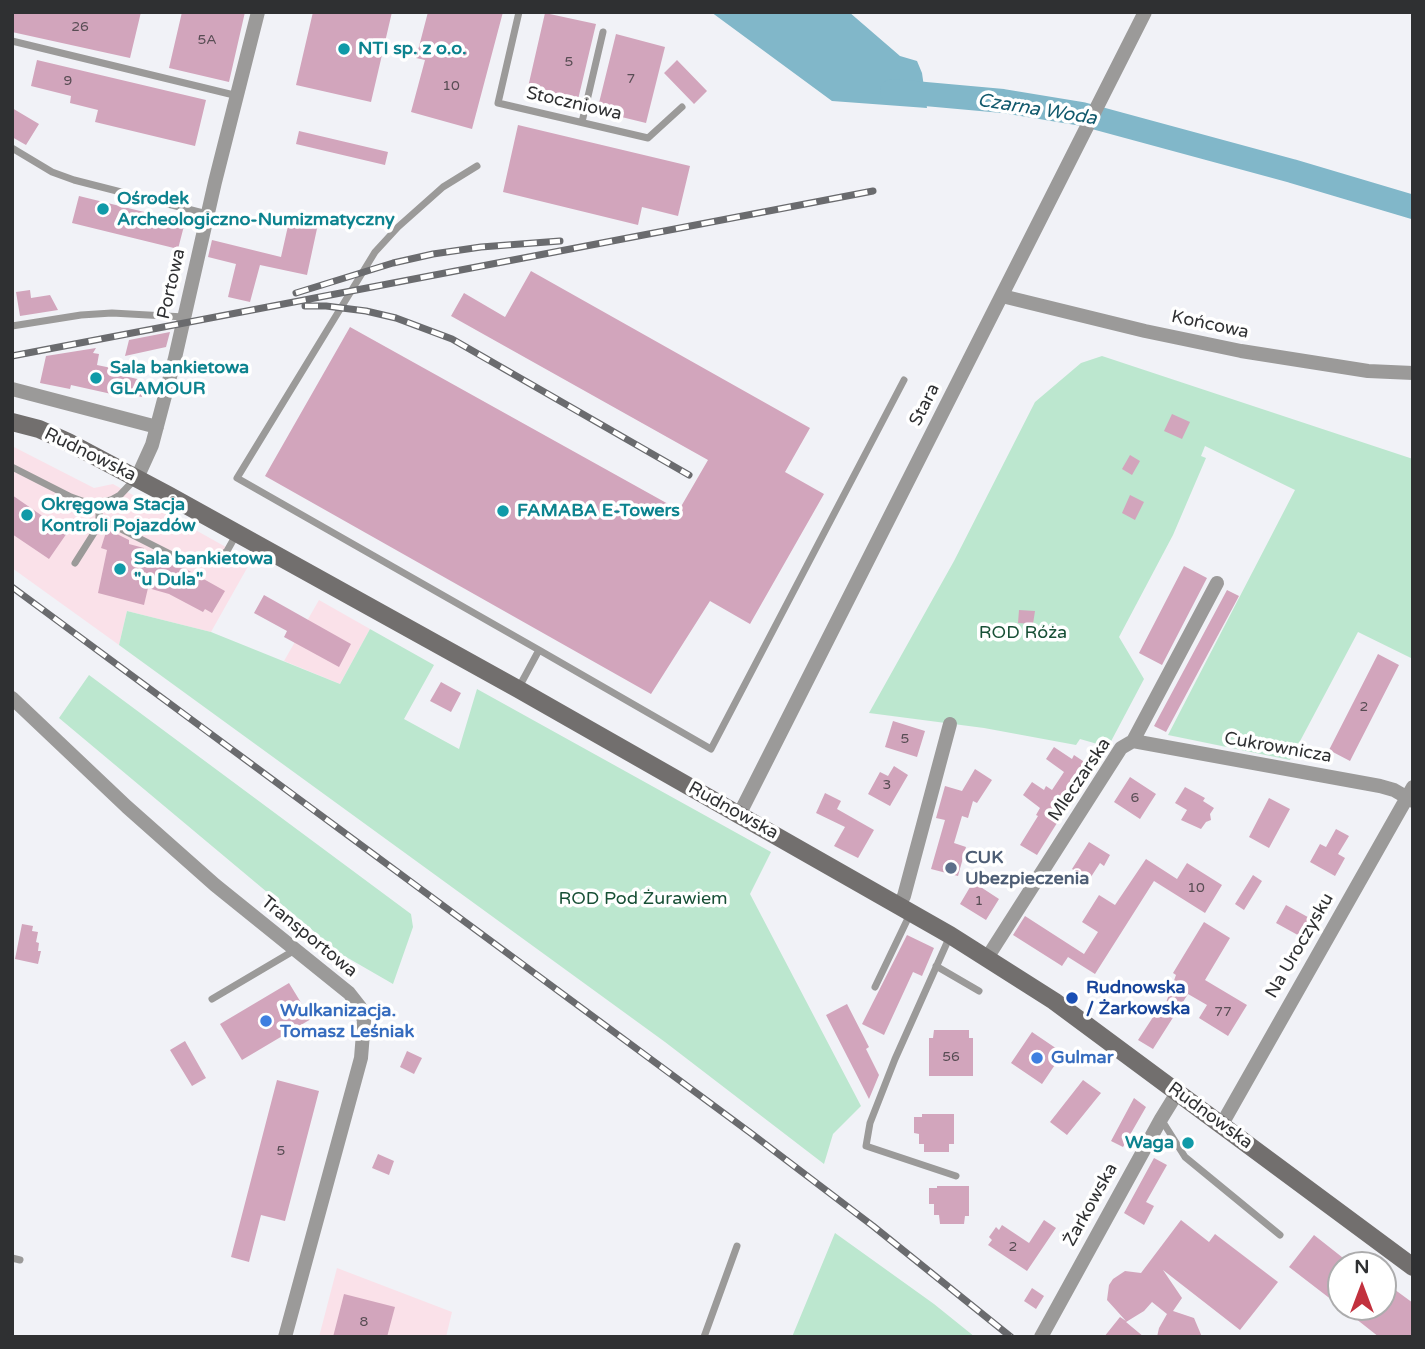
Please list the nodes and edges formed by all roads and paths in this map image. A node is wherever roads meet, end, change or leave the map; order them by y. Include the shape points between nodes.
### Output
1 (258, 12) edge
2 (519, 12) edge
3 (1145, 12) edge
4 (603, 32) dead end
5 (12, 41) edge
6 (237, 96) junction
7 (682, 107) dead end
8 (582, 122) junction
9 (12, 148) edge
10 (477, 166) dead end
11 (208, 214) junction
12 (1002, 296) junction
13 (184, 317) junction
14 (12, 326) edge
15 (1413, 373) edge
16 (904, 380) dead end
17 (12, 389) edge
18 (12, 422) edge
19 (157, 427) junction
20 (12, 467) edge
21 (136, 478) junction
22 (99, 503) junction
23 (99, 518) junction
24 (237, 533) junction
25 (75, 563) dead end
26 (1217, 583) dead end
27 (539, 650) junction
28 (518, 689) junction
29 (12, 698) edge
30 (950, 724) dead end
31 (1133, 741) junction
32 (1411, 795) edge
33 (738, 815) junction
34 (905, 909) junction
35 (950, 935) junction
36 (295, 950) junction
37 (988, 958) junction
38 (936, 966) junction
39 (876, 987) dead end
40 (979, 991) dead end
41 (212, 999) dead end
42 (1177, 1093) junction
43 (1161, 1118) junction
44 (1222, 1124) junction
45 (956, 1176) dead end
46 (1280, 1235) dead end
47 (737, 1246) dead end
48 (1413, 1267) edge
49 (285, 1337) edge
50 (704, 1337) edge
51 (1041, 1337) edge

1 - 6 street, Portowa
2 - 8 lane, Stoczniowa via 498,103
3 - 12 street, Stara
4 - 8 lane
5 - 6 lane
6 - 11 street, Portowa
7 - 8 lane, Stoczniowa via 648,138
9 - 11 lane via 74,180
10 - 27 lane via 443,187 375,252 237,478
11 - 13 street, Portowa
12 - 15 street, Końcowa via 1241,351 1368,371
12 - 33 street, Stara
13 - 14 lane via 112,313
13 - 19 street, Portowa
16 - 27 lane via 711,749
17 - 19 street
18 - 21 main road, Rudnowska via 68,442
19 - 21 street, Portowa
20 - 22 lane via 71,497
21 - 22 lane via 120,495
21 - 24 main road, Rudnowska
22 - 23 lane
23 - 24 lane via 196,563 219,557
23 - 25 lane
24 - 28 main road, Rudnowska
26 - 31 street, Mleczarska
27 - 28 lane
28 - 33 main road, Rudnowska
29 - 36 street, Transportowa via 215,886
30 - 34 street via 904,896
31 - 32 street, Cukrownicza
31 - 37 street, Mleczarska via 1121,748
32 - 44 street, Na Uroczysku
33 - 34 main road, Rudnowska
34 - 35 main road, Rudnowska
34 - 39 lane
35 - 37 main road, Rudnowska
35 - 38 lane
36 - 41 lane
36 - 49 street, Transportowa via 349,993 360,1007 365,1036
37 - 42 main road, Rudnowska
38 - 40 lane
38 - 45 lane via 870,1123 866,1146
42 - 43 street, Żarkowska
42 - 44 main road, Rudnowska
43 - 46 lane via 1185,1157
43 - 51 street, Żarkowska
44 - 48 main road, Rudnowska
47 - 50 lane

